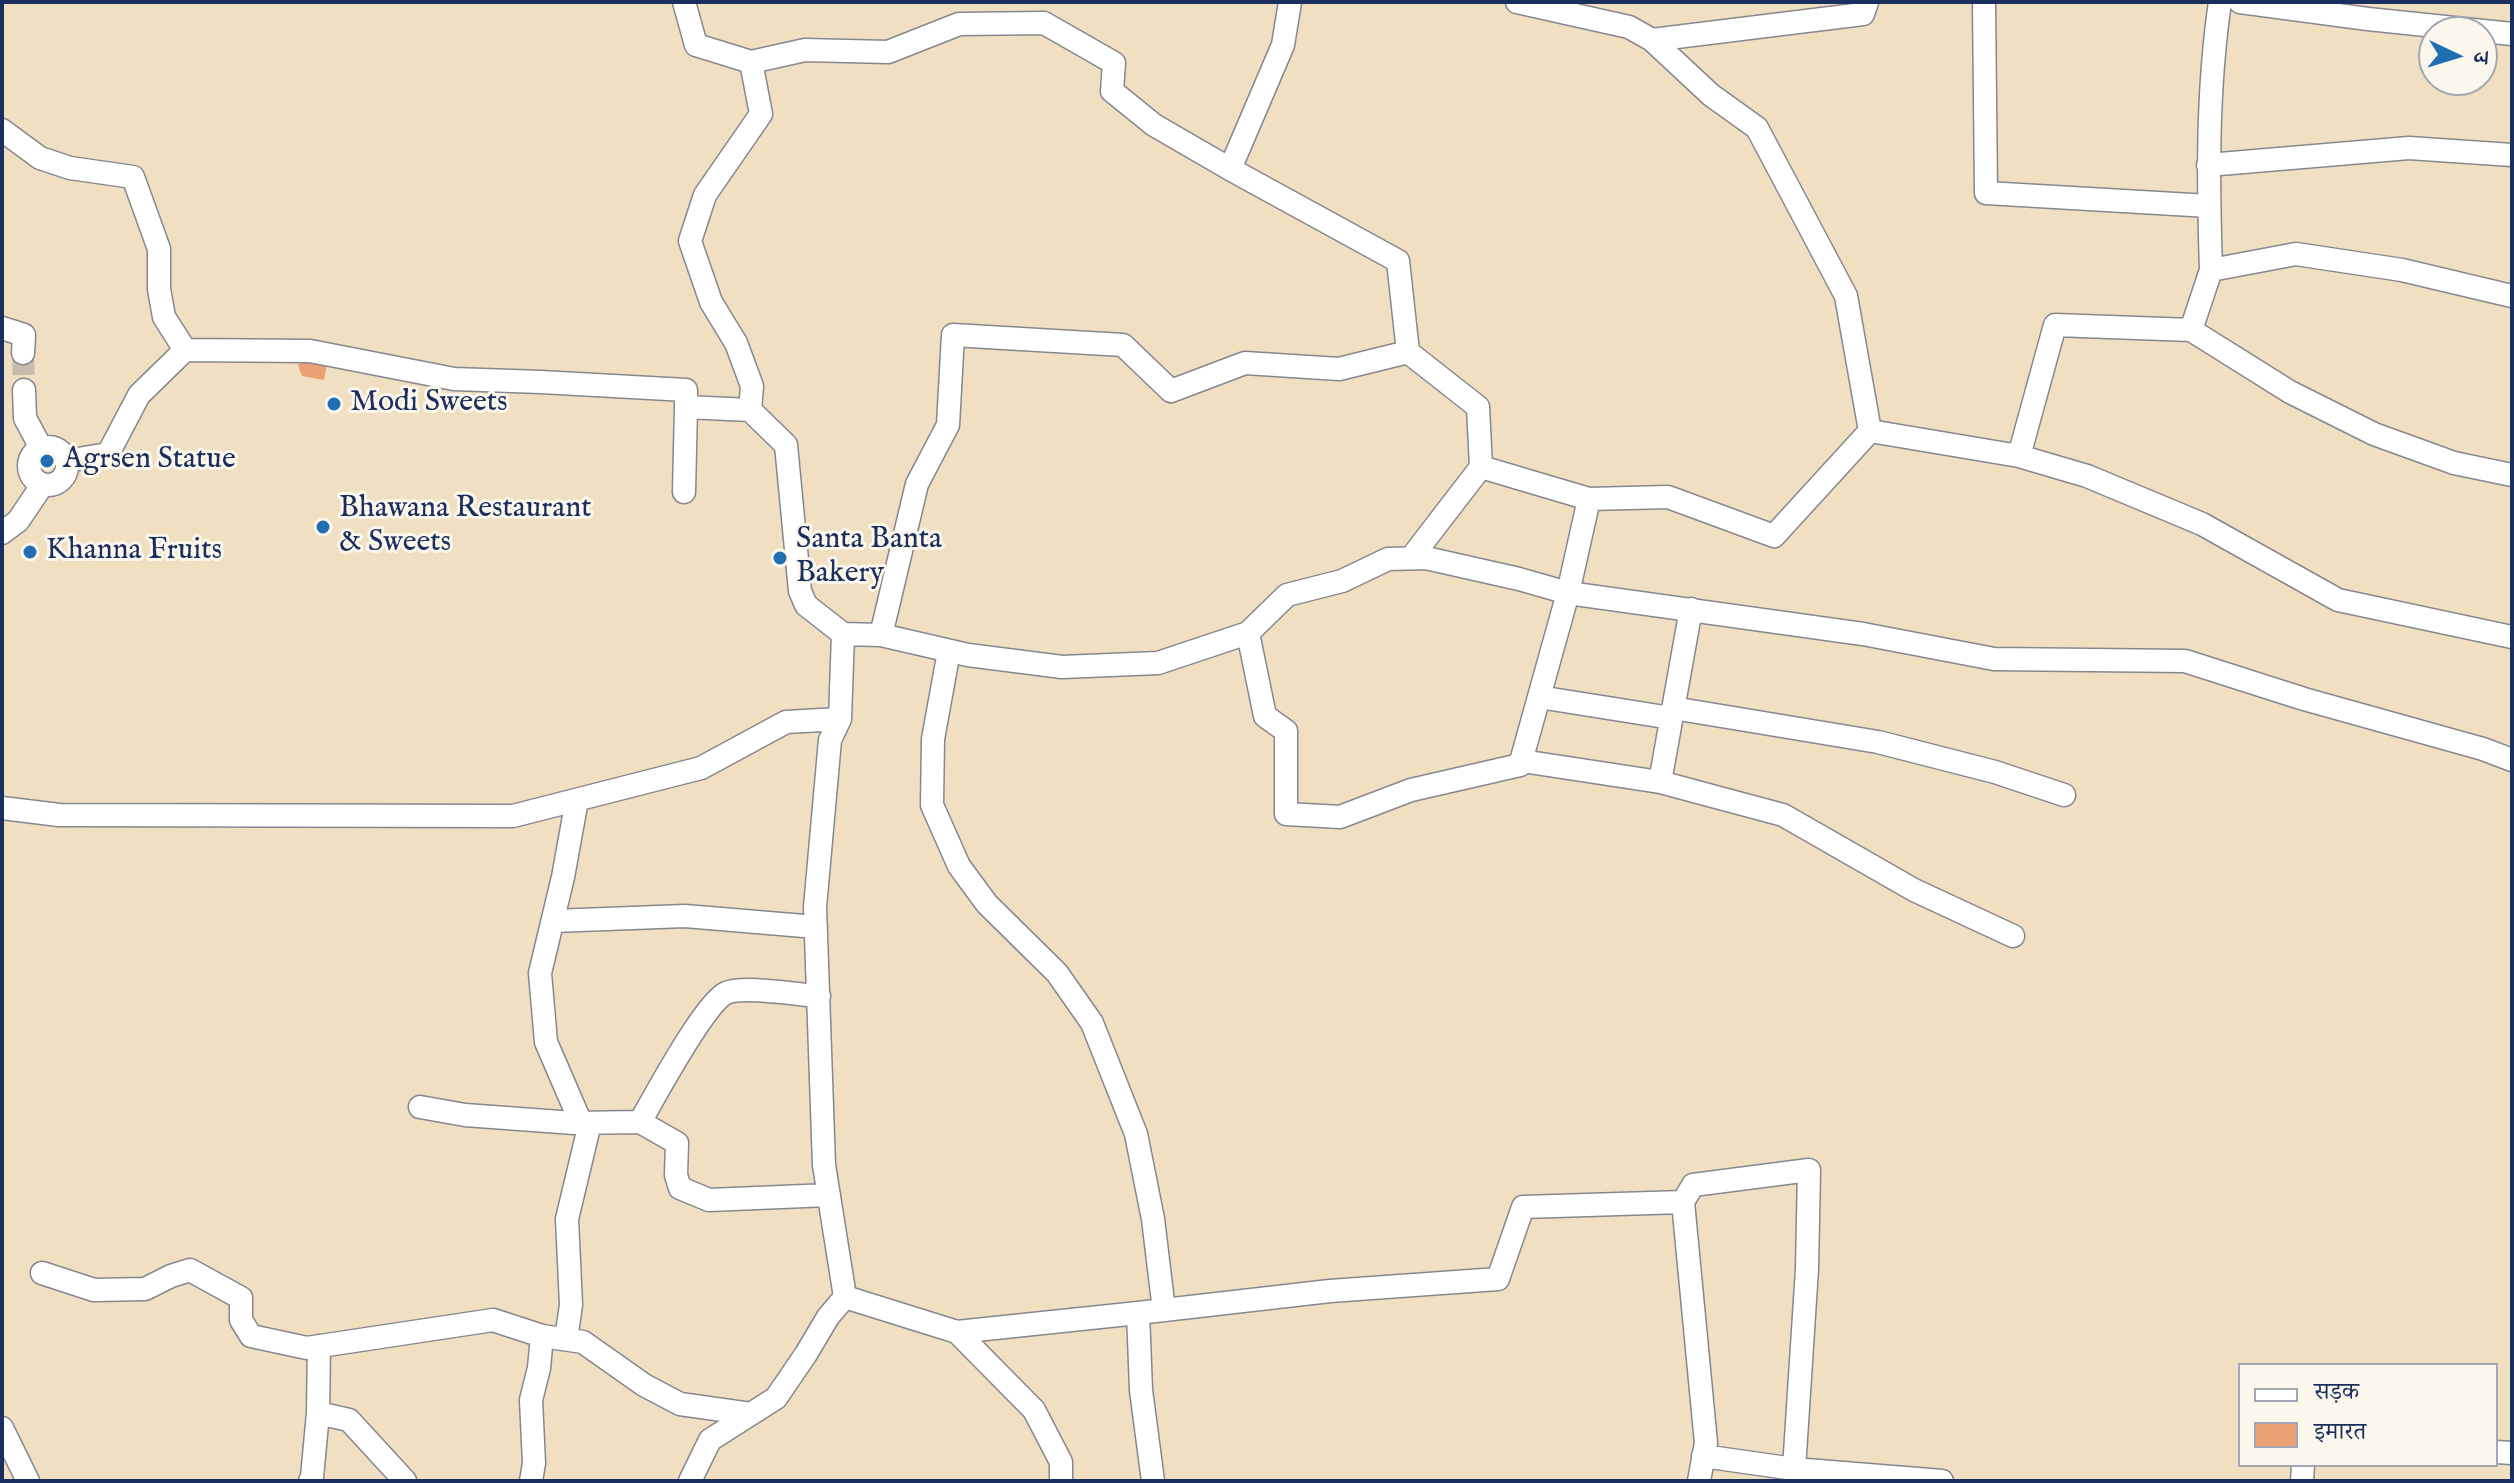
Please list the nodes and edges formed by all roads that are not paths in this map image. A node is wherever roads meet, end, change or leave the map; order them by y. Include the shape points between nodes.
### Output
1 (684, 2) edge
2 (1290, 2) edge
3 (1517, 2) edge
4 (1867, 2) edge
5 (1984, 2) edge
6 (2220, 2) edge
7 (2240, 2) edge
8 (2512, 34) edge
9 (1652, 40) junction
10 (751, 62) junction
11 (2, 130) edge
12 (2512, 155) edge
13 (2208, 165) junction
14 (1230, 169) junction
15 (2209, 206) junction
16 (2211, 270) junction
17 (2512, 296) edge
18 (2, 328) edge
19 (2191, 330) junction
20 (185, 350) junction
21 (1408, 352) junction
22 (23, 353) tunnel mouth
23 (24, 390) tunnel mouth
24 (686, 407) junction
25 (750, 410) junction
26 (1870, 431) junction
27 (41, 448) junction
28 (2019, 456) junction
29 (66, 461) junction
30 (1481, 467) junction
31 (2512, 475) edge
32 (43, 484) junction
33 (684, 492) dead end
34 (1589, 499) junction
35 (2, 533) edge
36 (1411, 558) junction
37 (1568, 593) junction
38 (1691, 609) junction
39 (1248, 633) junction
40 (843, 634) junction
41 (881, 635) junction
42 (2512, 637) edge
43 (949, 651) junction
44 (1539, 697) junction
45 (1672, 713) junction
46 (840, 719) junction
47 (2512, 760) edge
48 (1522, 761) junction
49 (1660, 782) junction
50 (2064, 795) dead end
51 (577, 800) junction
52 (2, 808) edge
53 (553, 921) junction
54 (816, 927) junction
55 (2013, 936) dead end
56 (819, 996) junction
57 (420, 1107) dead end
58 (640, 1122) junction
59 (585, 1123) junction
60 (829, 1195) junction
61 (1683, 1202) junction
62 (42, 1273) dead end
63 (845, 1297) junction
64 (1164, 1310) junction
65 (1138, 1313) junction
66 (957, 1332) junction
67 (542, 1336) junction
68 (566, 1339) junction
69 (319, 1346) junction
70 (318, 1413) junction
71 (751, 1414) junction
72 (2, 1428) edge
73 (1703, 1456) junction
74 (1794, 1469) junction
75 (28, 1481) edge
76 (310, 1481) edge
77 (405, 1481) edge
78 (531, 1481) edge
79 (690, 1481) edge
80 (1061, 1481) edge
81 (1153, 1481) edge
82 (1699, 1481) edge
83 (1942, 1481) edge

1 - 10 street via 696,45
2 - 14 street via 1283,45
3 - 9 street via 1629,27
4 - 9 street via 1863,14
5 - 15 street via 1986,193
6 - 13 street
7 - 8 street
9 - 26 street via 1711,95 1757,128 1846,296
10 - 14 street via 805,50 888,52 959,24 1044,23 1114,63 1112,91 1154,125
10 - 25 street via 761,114 705,195 690,241 711,302 736,343 752,386
11 - 20 street via 40,158 133,177 159,249 164,317
12 - 13 street via 2409,148
13 - 15 street
14 - 21 street via 1398,261
15 - 16 street
16 - 17 street via 2296,254 2402,270
16 - 19 street
18 - 22 street via 24,335
19 - 28 street via 2055,325
19 - 31 street via 2290,392 2374,434 2454,463
20 - 24 street via 310,351 454,379 686,390
20 - 29 street via 139,395 108,454
21 - 30 street via 1478,407
21 - 41 street via 1339,369 1245,363 1171,391 1123,345 953,335 948,425 917,484
23 - 27 street via 25,418
24 - 25 street
24 - 33 street
25 - 40 street via 786,445 800,591 806,605
26 - 28 street
26 - 34 street via 1774,536 1668,497
27 - 29 street via 59,451
27 - 32 street via 29,467
28 - 42 street via 2087,476 2202,524 2338,600
29 - 32 street via 61,479
30 - 34 street
30 - 36 street
32 - 35 street via 18,521
34 - 37 street
36 - 37 street
36 - 39 street via 1388,559 1342,581 1287,595
37 - 38 street
37 - 44 street
38 - 45 street
38 - 47 street via 1994,659 2185,661
39 - 43 street via 1158,663 1062,667
39 - 48 street via 1265,716 1286,731 1286,814 1340,817 1411,790
40 - 41 street
40 - 46 street
41 - 43 street
43 - 64 street via 933,739 932,805 959,866 987,904 1057,973 1092,1023 1136,1134
44 - 45 street
44 - 48 street
45 - 49 street
45 - 50 street via 1878,742
46 - 51 street via 786,722 701,768
46 - 54 street via 830,740
48 - 49 street
49 - 55 street via 1783,815 1914,890
51 - 52 street via 513,816 59,815
51 - 53 street
53 - 54 street via 685,916
53 - 59 street via 540,973 546,1042
54 - 56 street
56 - 58 street via 727,993 707,1011
56 - 60 street
57 - 59 street
58 - 59 street
58 - 60 street via 677,1143 680,1188 709,1200
59 - 68 street via 567,1219 571,1305
60 - 63 street
61 - 64 street via 1523,1207 1498,1279
61 - 73 street via 1706,1443
61 - 74 street via 1693,1185 1809,1170
62 - 69 street via 94,1290 145,1289 190,1270 241,1298 241,1320 251,1336
63 - 66 street
63 - 71 street via 776,1398
64 - 65 street
65 - 66 street
65 - 81 street
66 - 80 street via 1034,1410 1061,1462
67 - 68 street
67 - 69 street via 493,1320
67 - 78 street via 531,1400
68 - 71 street via 583,1342 680,1404
69 - 70 street
70 - 76 street
70 - 77 street via 349,1420
71 - 79 street via 710,1440
72 - 75 street
73 - 74 street
73 - 82 street
74 - 83 street

